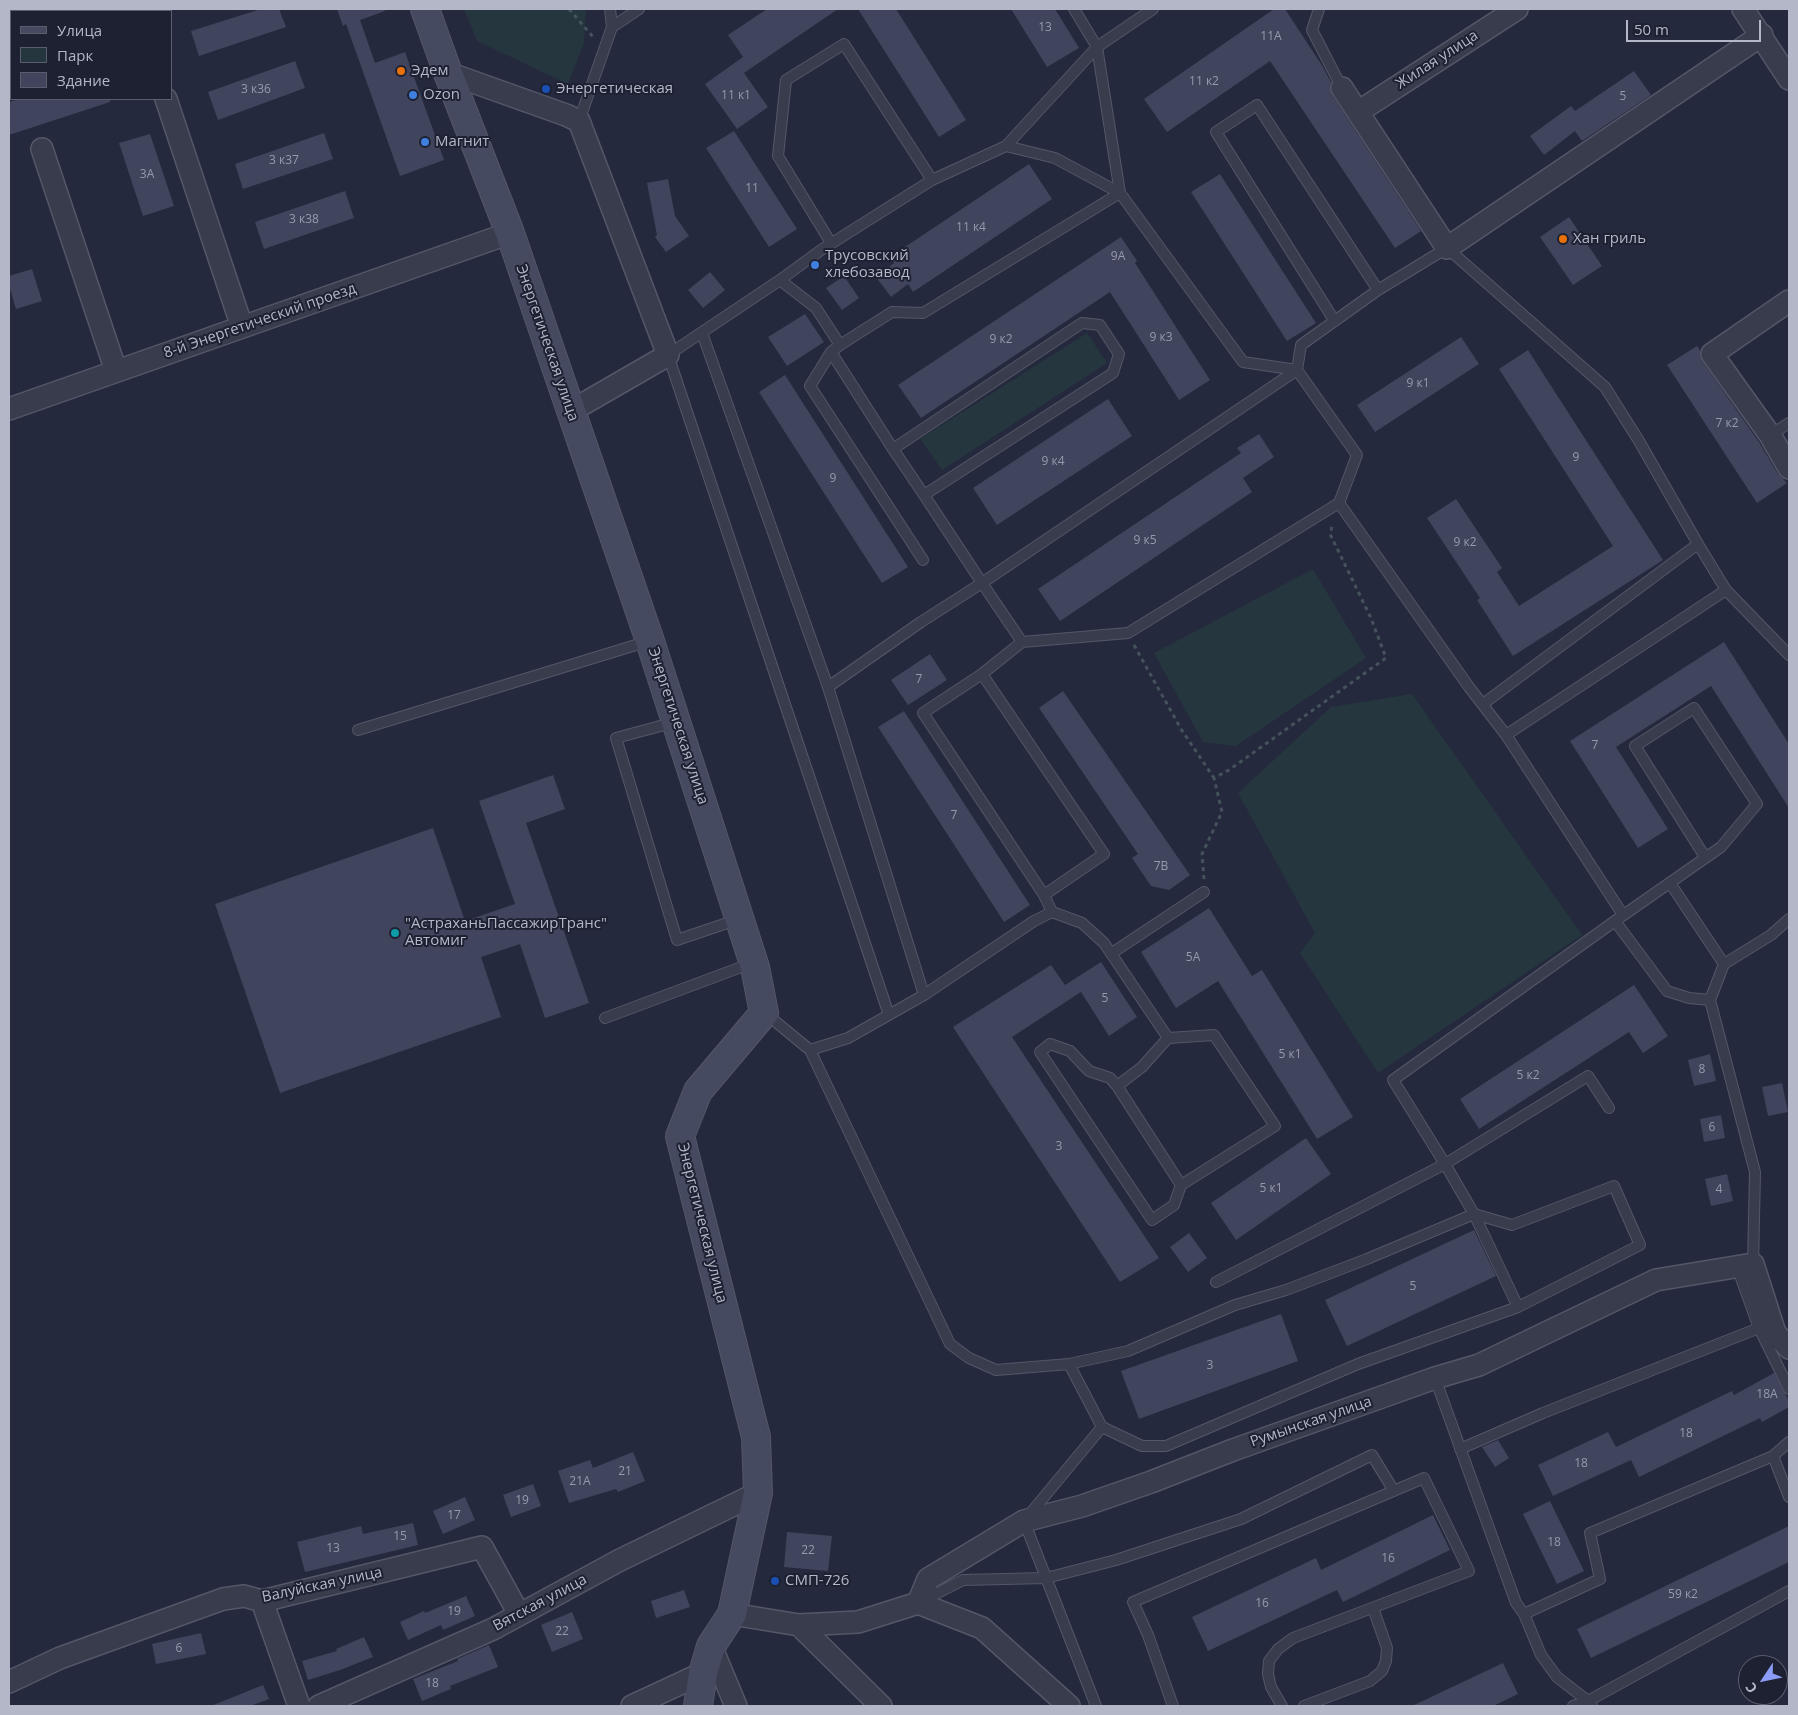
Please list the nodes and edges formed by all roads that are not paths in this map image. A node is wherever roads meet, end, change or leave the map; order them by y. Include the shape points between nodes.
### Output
1 (425, 9) edge
2 (610, 9) edge
3 (639, 9) edge
4 (1074, 9) edge
5 (1154, 9) edge
6 (1318, 9) edge
7 (1517, 9) edge
8 (1743, 9) edge
9 (612, 27) junction
10 (1762, 36) junction
11 (1097, 46) junction
12 (448, 73) junction
13 (1789, 79) edge
14 (1342, 88) joint
15 (166, 100) edge
16 (1358, 112) junction
17 (579, 121) junction
18 (1006, 146) junction
19 (42, 149) dead end
20 (932, 180) junction
21 (1120, 193) junction
22 (510, 233) junction
23 (831, 243) junction
24 (1447, 248) junction
25 (780, 280) junction
26 (1378, 290) junction
27 (1788, 305) edge
28 (1334, 320) junction
29 (242, 327) junction
30 (702, 333) junction
31 (840, 345) junction
32 (831, 352) junction
33 (668, 355) junction
34 (1297, 370) junction
35 (116, 371) junction
36 (10, 404) edge
37 (570, 411) junction
38 (1789, 423) edge
39 (1770, 435) junction
40 (893, 449) junction
41 (1789, 468) edge
42 (924, 495) junction
43 (1339, 503) junction
44 (1698, 544) junction
45 (923, 560) dead end
46 (982, 583) junction
47 (1726, 590) junction
48 (650, 641) junction
49 (1022, 642) junction
50 (1789, 655) edge
51 (982, 674) junction
52 (828, 687) junction
53 (1483, 704) junction
54 (676, 722) junction
55 (358, 730) dead end
56 (1506, 735) junction
57 (1705, 857) junction
58 (1670, 883) junction
59 (1204, 892) road end
60 (1044, 895) junction
61 (1052, 912) junction
62 (1619, 918) junction
63 (739, 919) junction
64 (1789, 919) edge
65 (1112, 953) junction
66 (753, 962) junction
67 (1724, 964) junction
68 (924, 995) junction
69 (1710, 1000) junction
70 (764, 1013) junction
71 (889, 1015) junction
72 (605, 1018) dead end
73 (1168, 1038) junction
74 (810, 1050) junction
75 (1117, 1086) junction
76 (1609, 1108) dead end
77 (1445, 1164) junction
78 (1181, 1185) junction
79 (1474, 1214) junction
80 (1745, 1266) junction
81 (1216, 1282) dead end
82 (1518, 1307) junction
83 (1759, 1328) junction
84 (1789, 1348) edge
85 (1069, 1364) junction
86 (1435, 1378) junction
87 (1789, 1389) edge
88 (1102, 1427) junction
89 (1789, 1442) edge
90 (1460, 1449) junction
91 (1773, 1456) junction
92 (1394, 1491) junction
93 (758, 1493) junction
94 (1789, 1497) edge
95 (1024, 1521) junction
96 (1046, 1578) junction
97 (1789, 1590) edge
98 (262, 1601) junction
99 (918, 1603) junction
100 (1373, 1608) junction
101 (519, 1614) junction
102 (732, 1614) junction
103 (1524, 1614) junction
104 (799, 1625) junction
105 (711, 1646) junction
106 (703, 1673) junction
107 (9, 1682) edge
108 (1590, 1704) edge
109 (300, 1706) edge
110 (319, 1706) edge
111 (632, 1706) edge
112 (698, 1706) edge
113 (736, 1706) edge
114 (881, 1706) edge
115 (1069, 1706) edge
116 (1096, 1706) edge
117 (1173, 1706) edge
118 (1282, 1706) edge
119 (1304, 1706) edge
120 (1573, 1706) edge

1 - 12 street, Энергетическая улица
2 - 9 lane
3 - 9 lane
4 - 11 lane
5 - 11 lane
6 - 14 lane via 1312,30
7 - 16 street, Жилая улица
8 - 10 street
9 - 17 lane
10 - 13 street
10 - 24 street
11 - 18 lane
11 - 21 lane
12 - 17 street
12 - 22 street, Энергетическая улица
14 - 16 street
15 - 29 street
16 - 24 street
17 - 33 street
18 - 20 lane
18 - 21 lane via 1055,158
19 - 35 street
20 - 23 lane
20 - 23 lane via 844,44 786,80 778,156
21 - 31 lane via 923,313 892,312
21 - 34 lane via 1242,362
22 - 29 street, 8-й Энергетический проезд
22 - 37 street, Энергетическая улица
23 - 25 lane
24 - 26 lane
24 - 44 lane via 1605,388
25 - 30 lane
25 - 31 lane via 816,308
26 - 28 lane
26 - 28 lane via 1257,105 1216,132
27 - 39 street via 1712,354
28 - 34 lane via 1301,345
29 - 35 street, 8-й Энергетический проезд
30 - 33 lane
30 - 52 lane
31 - 32 lane
32 - 40 lane
32 - 45 lane via 810,386
33 - 37 street
33 - 71 lane
34 - 43 lane via 1357,455
34 - 46 lane
35 - 36 street, 8-й Энергетический проезд
37 - 48 street, Энергетическая улица
38 - 39 lane
39 - 41 street
40 - 42 lane
40 - 42 lane via 1082,323 1100,325 1119,354 1112,374
42 - 46 lane
43 - 49 lane via 1128,633
43 - 53 lane
44 - 47 lane
44 - 53 lane
46 - 49 lane
46 - 52 lane
47 - 50 lane
47 - 56 lane
48 - 54 street, Энергетическая улица
48 - 55 lane
49 - 51 lane
51 - 60 lane via 923,713
51 - 60 lane via 1104,854
52 - 68 lane
53 - 56 lane
54 - 63 street, Энергетическая улица
54 - 63 lane via 616,738 677,940
56 - 62 lane
57 - 57 lane via 1721,847 1757,804 1694,708 1635,746
57 - 58 lane
58 - 62 lane
58 - 67 lane
59 - 65 lane
60 - 61 lane
61 - 65 lane via 1082,923
61 - 68 lane
62 - 69 lane via 1667,992
62 - 77 lane via 1393,1080
63 - 66 street, Энергетическая улица
64 - 67 lane via 1771,935
65 - 73 lane
66 - 70 street, Энергетическая улица
66 - 72 lane
67 - 69 lane
68 - 71 lane
69 - 80 lane via 1755,1172
70 - 74 lane
70 - 93 street, Энергетическая улица via 698,1091 680,1136 756,1436
71 - 74 lane via 848,1038
73 - 75 lane via 1142,1067
73 - 78 lane via 1214,1035 1275,1126
74 - 85 lane via 950,1344 969,1358 996,1370
75 - 78 lane
75 - 78 lane via 1110,1078 1089,1071 1070,1051 1050,1044 1040,1052 1152,1220 1174,1205
76 - 77 lane via 1588,1076
77 - 79 lane
77 - 81 lane
79 - 82 lane
79 - 82 lane via 1512,1226 1614,1186 1640,1245
79 - 85 lane via 1286,1290 1235,1304 1128,1351
80 - 83 lane
80 - 84 street via 1776,1333
80 - 86 street, Румынская улица via 1656,1280 1480,1365
82 - 88 lane via 1358,1364 1166,1446 1142,1446
83 - 87 lane
83 - 90 lane
85 - 88 lane
86 - 90 lane
86 - 95 street, Румынская улица via 1151,1482 1082,1506
88 - 95 lane
89 - 91 lane
90 - 103 lane via 1516,1603
91 - 94 lane
91 - 103 lane via 1590,1533 1600,1579
92 - 96 lane via 1372,1455 1241,1519 1116,1560
92 - 100 lane via 1424,1478 1468,1572
92 - 117 lane via 1133,1602
93 - 101 street, Вятская улица via 620,1560
93 - 102 street, Энергетическая улица
95 - 96 lane
95 - 99 street, Румынская улица via 928,1579
96 - 99 lane via 963,1580
96 - 116 lane
97 - 108 lane
98 - 101 street, Валуйская улица via 482,1547
98 - 107 street, Валуйская улица via 244,1596 223,1599 60,1658
98 - 109 street
99 - 104 street via 858,1622
99 - 115 street via 982,1628
100 - 118 lane via 1293,1638 1278,1649 1269,1660 1268,1674
100 - 119 lane via 1387,1648 1382,1671 1370,1681
101 - 110 street, Вятская улица via 493,1629
102 - 104 street
102 - 105 street
103 - 108 lane via 1541,1655 1557,1677
104 - 114 street
105 - 106 street
105 - 113 street
106 - 111 street
106 - 112 street
108 - 120 lane

